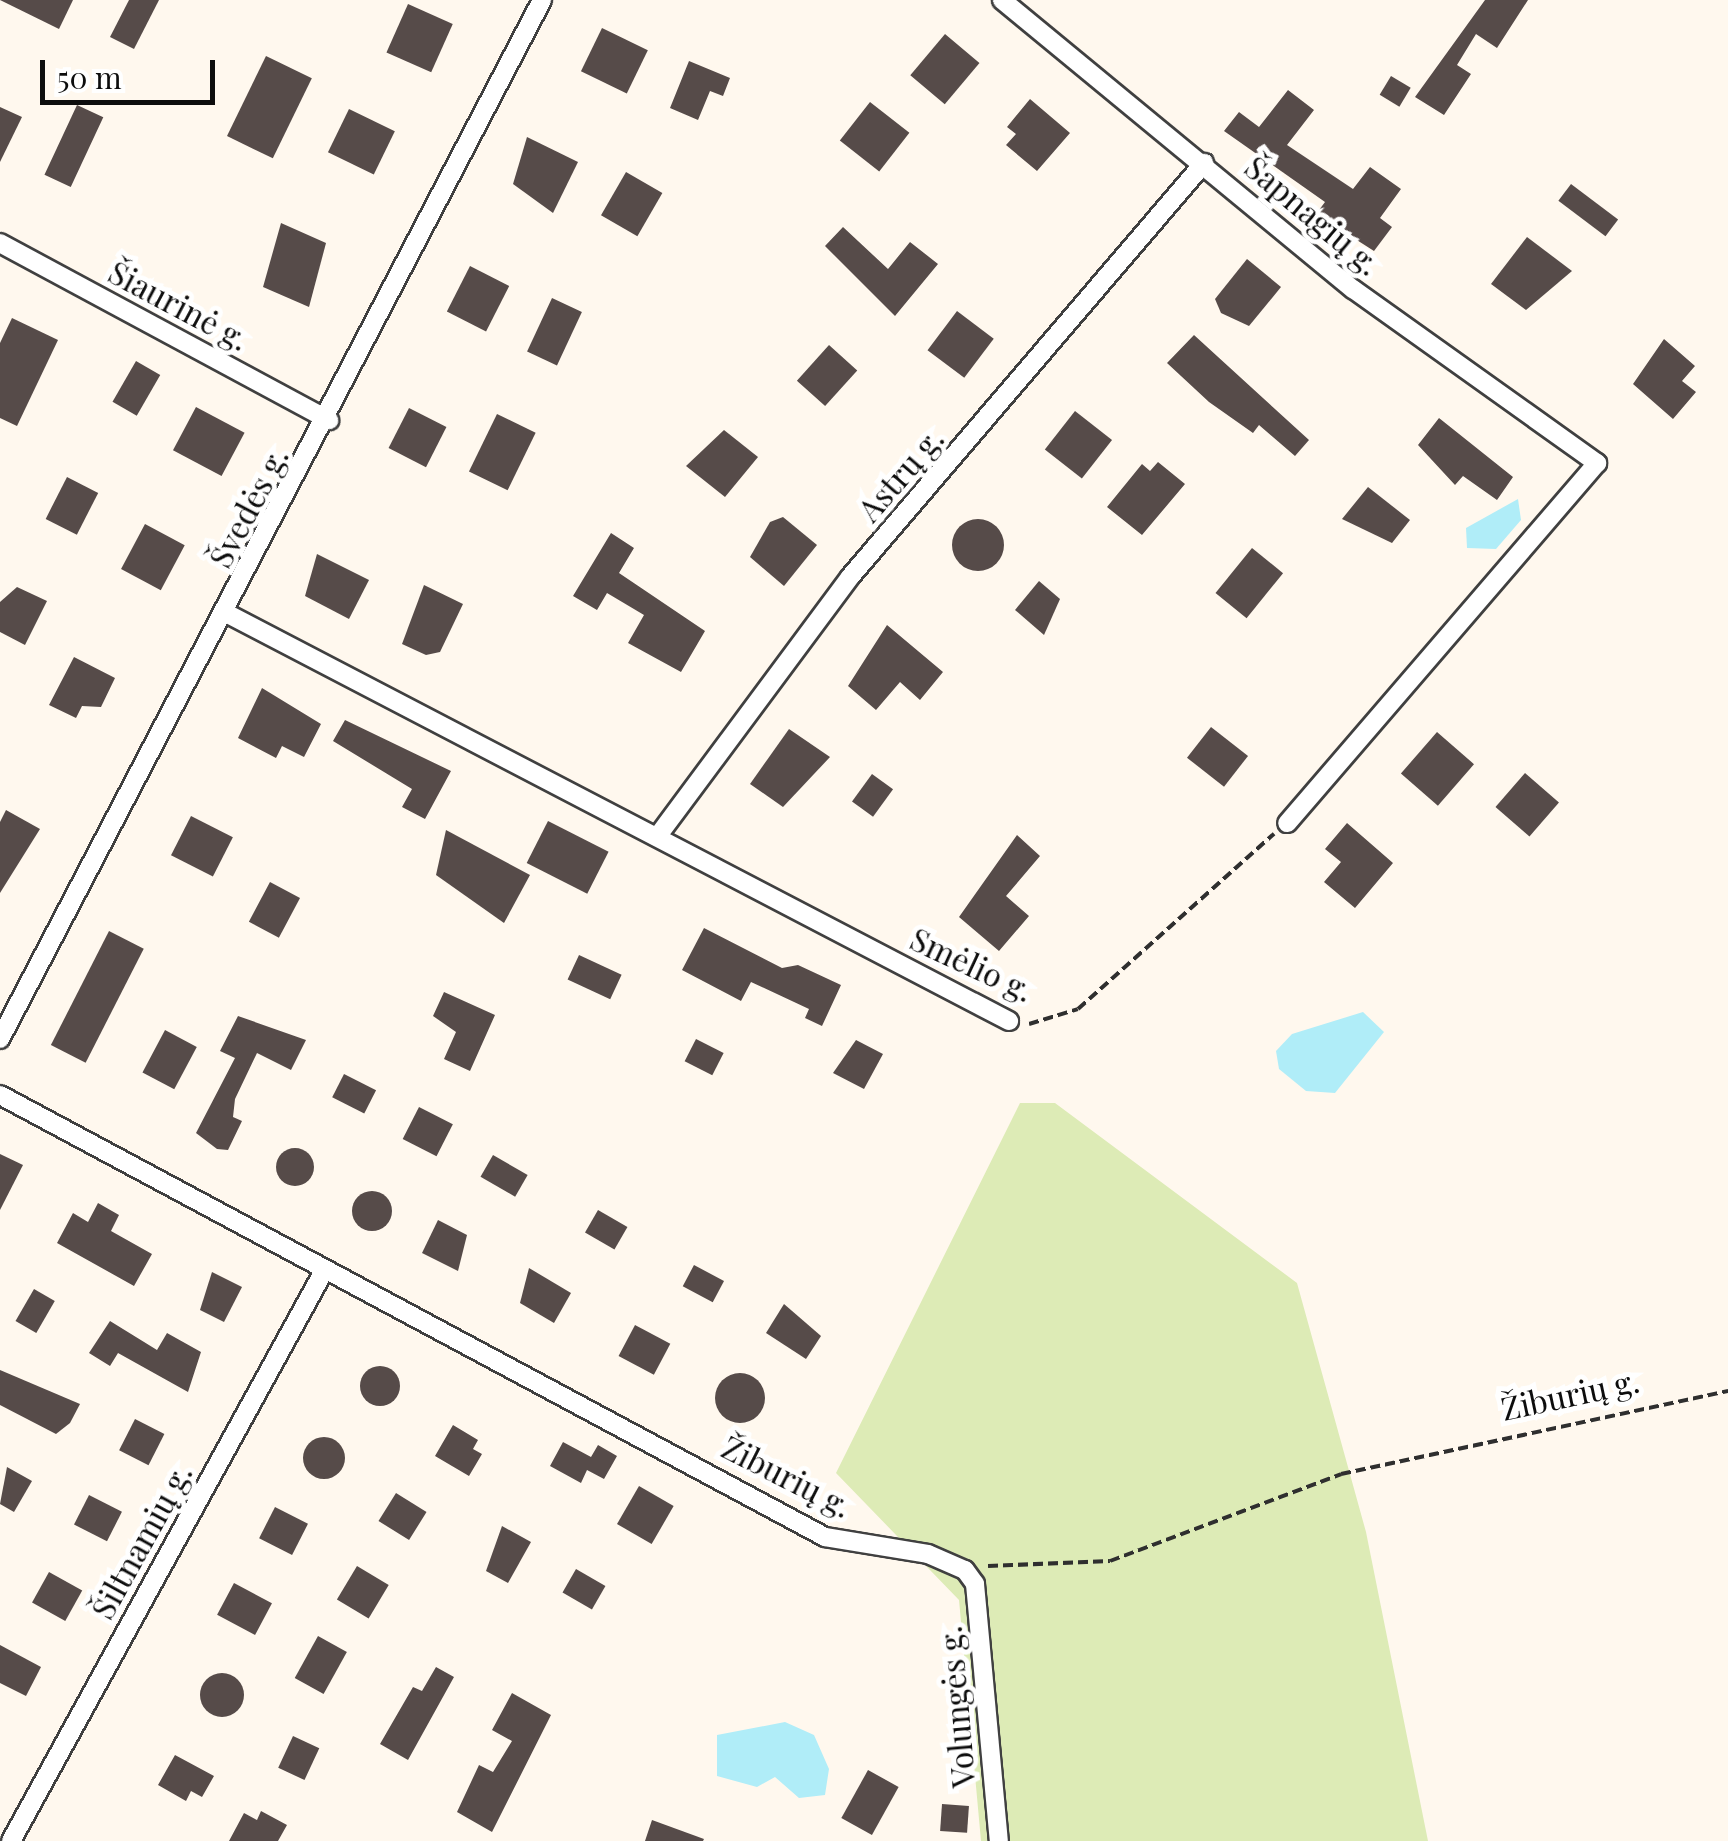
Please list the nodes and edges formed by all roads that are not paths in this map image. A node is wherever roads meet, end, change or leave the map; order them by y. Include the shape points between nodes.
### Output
1 (542, 0) edge
2 (1002, 0) edge
3 (1204, 163) junction
4 (0, 243) edge
5 (329, 420) junction
6 (226, 613) junction
7 (1287, 823) road end
8 (657, 836) junction
9 (1009, 1021) road end
10 (0, 1038) edge
11 (0, 1095) edge
12 (324, 1271) junction
13 (965, 1570) joint
14 (12, 1841) edge
15 (999, 1841) edge

1 - 5 street, Švedės g.
2 - 3 street, Šapnagių g.
3 - 7 street, Šapnagių g. via 1353,289 1597,463
3 - 8 street, Astrų g. via 850,578
4 - 5 street, Šiaurinė g.
5 - 6 street, Švedės g.
6 - 8 street, Smėlio g.
6 - 10 street, Švedės g.
8 - 9 street, Smėlio g.
11 - 12 street, Žiburių g.
12 - 13 street, Žiburių g. via 825,1537 928,1554
12 - 14 street, Šiltnamių g.
13 - 15 street, Volungės g. via 975,1584

